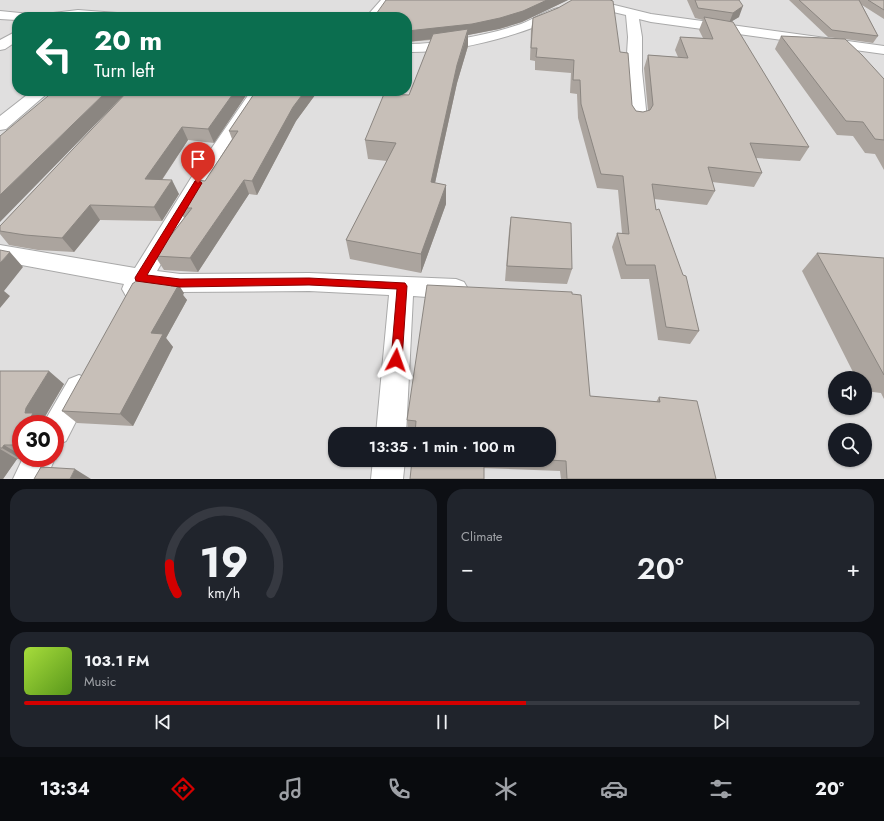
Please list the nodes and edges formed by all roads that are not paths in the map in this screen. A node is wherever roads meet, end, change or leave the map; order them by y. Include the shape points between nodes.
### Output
1 (388, 0) edge
2 (579, 0) edge
3 (95, 4) dead end
4 (81, 12) edge
5 (377, 12) edge
6 (632, 15) junction
7 (0, 16) edge
8 (12, 16) edge
9 (12, 38) edge
10 (841, 45) junction
11 (0, 46) edge
12 (412, 48) edge
13 (884, 50) edge
14 (857, 61) edge
15 (36, 96) edge
16 (256, 96) edge
17 (638, 119) edge
18 (0, 124) edge
19 (0, 253) edge
20 (140, 278) junction
21 (402, 286) junction
22 (480, 290) edge
23 (120, 313) edge
24 (90, 368) edge
25 (64, 415) edge
26 (392, 427) edge
27 (35, 467) edge
28 (388, 467) edge
29 (29, 479) edge
30 (387, 479) edge

1 - 5 street
2 - 6 street
2 - 12 street via 537,23 510,32 440,46
3 - 4 street
6 - 10 street
6 - 17 street
7 - 8 street
9 - 11 street
10 - 13 street
10 - 14 street
15 - 18 street
16 - 20 street via 198,183
19 - 20 street
20 - 21 street via 180,283 309,282
20 - 23 street
21 - 22 street
21 - 26 street
24 - 25 street
27 - 29 street
28 - 30 street

